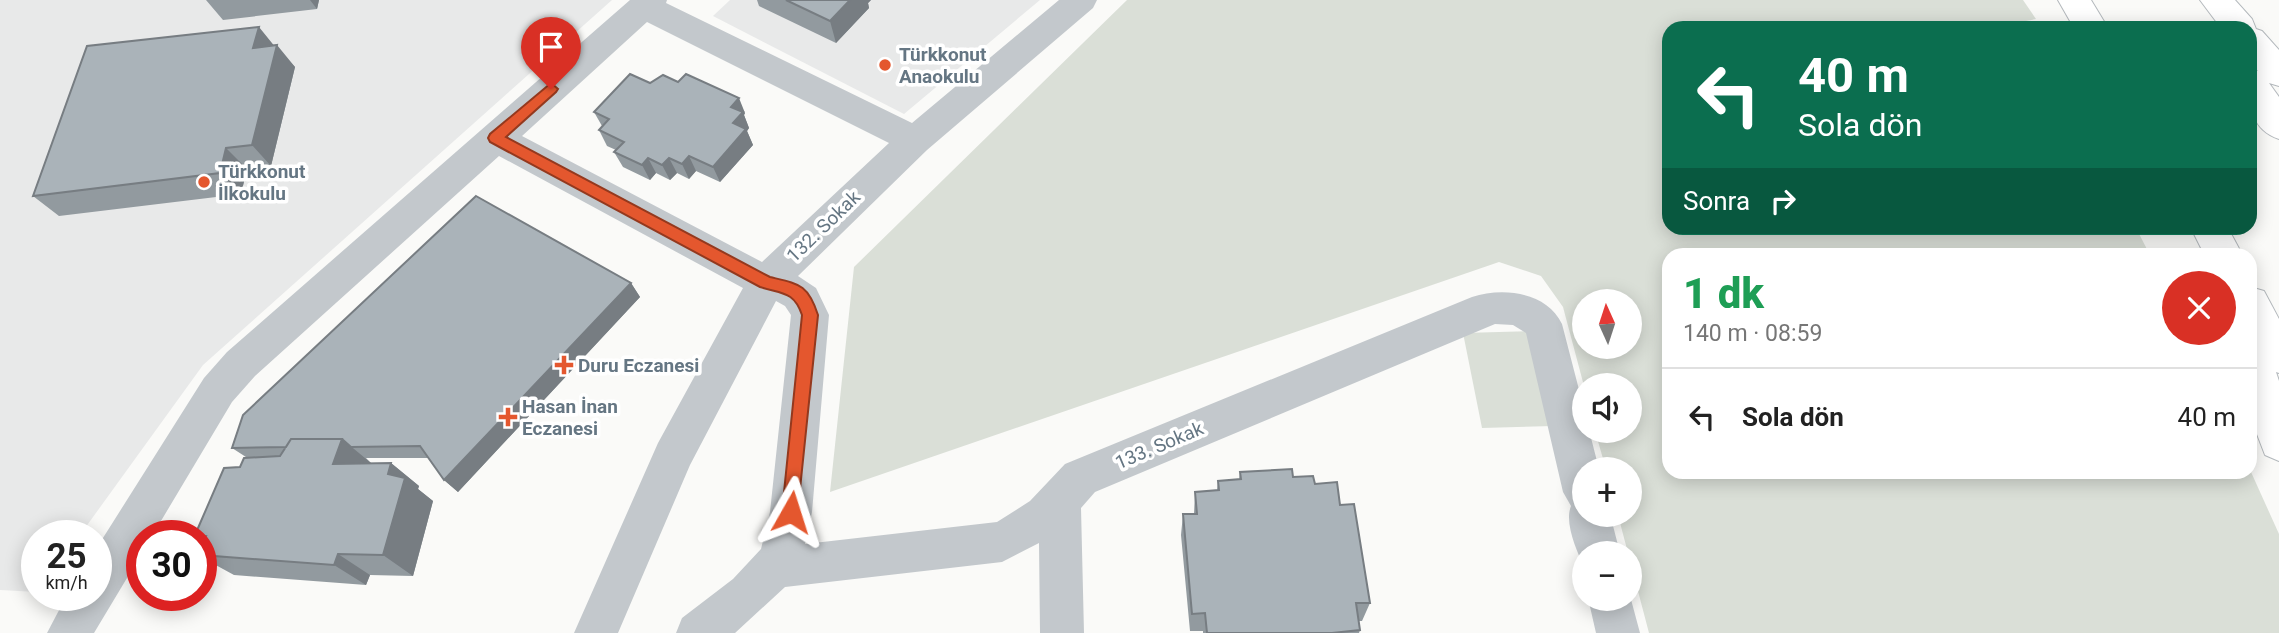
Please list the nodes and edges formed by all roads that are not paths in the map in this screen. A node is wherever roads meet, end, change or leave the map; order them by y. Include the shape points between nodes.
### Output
1 (1081, 0) edge
2 (2074, 0) edge
3 (2196, 0) edge
4 (2216, 0) edge
5 (648, 3) edge
6 (2087, 21) edge
7 (2210, 21) edge
8 (2234, 21) edge
9 (2257, 48) edge
10 (2279, 73) edge
11 (2257, 92) edge
12 (2279, 125) edge
13 (495, 138) junction
14 (915, 139) junction
15 (766, 282) junction
16 (2257, 316) edge
17 (2279, 356) edge
18 (2257, 374) edge
19 (2279, 442) edge
20 (1575, 457) edge
21 (1060, 503) junction
22 (112, 563) edge
23 (774, 568) junction
24 (82, 611) edge
25 (1613, 611) edge
26 (69, 633) edge
27 (596, 633) edge
28 (698, 633) edge
29 (1062, 633) edge
30 (1618, 633) edge

1 - 14 street, 132. Sokak
2 - 6 highway
3 - 7 highway
4 - 8 highway
5 - 13 street
5 - 14 street
9 - 10 highway
11 - 12 highway
13 - 15 street
13 - 22 street via 228,377
14 - 15 street, 132. Sokak
15 - 23 street via 795,290 805,299 810,315 791,512
15 - 27 street, 132. Sokak via 673,456
16 - 17 highway
18 - 19 highway
20 - 21 street, 133. Sokak via 1543,324 1526,311 1508,306 1486,309 1080,478
21 - 23 street, 133. Sokak via 1002,542
21 - 29 street
23 - 28 street
24 - 26 street
25 - 30 street

